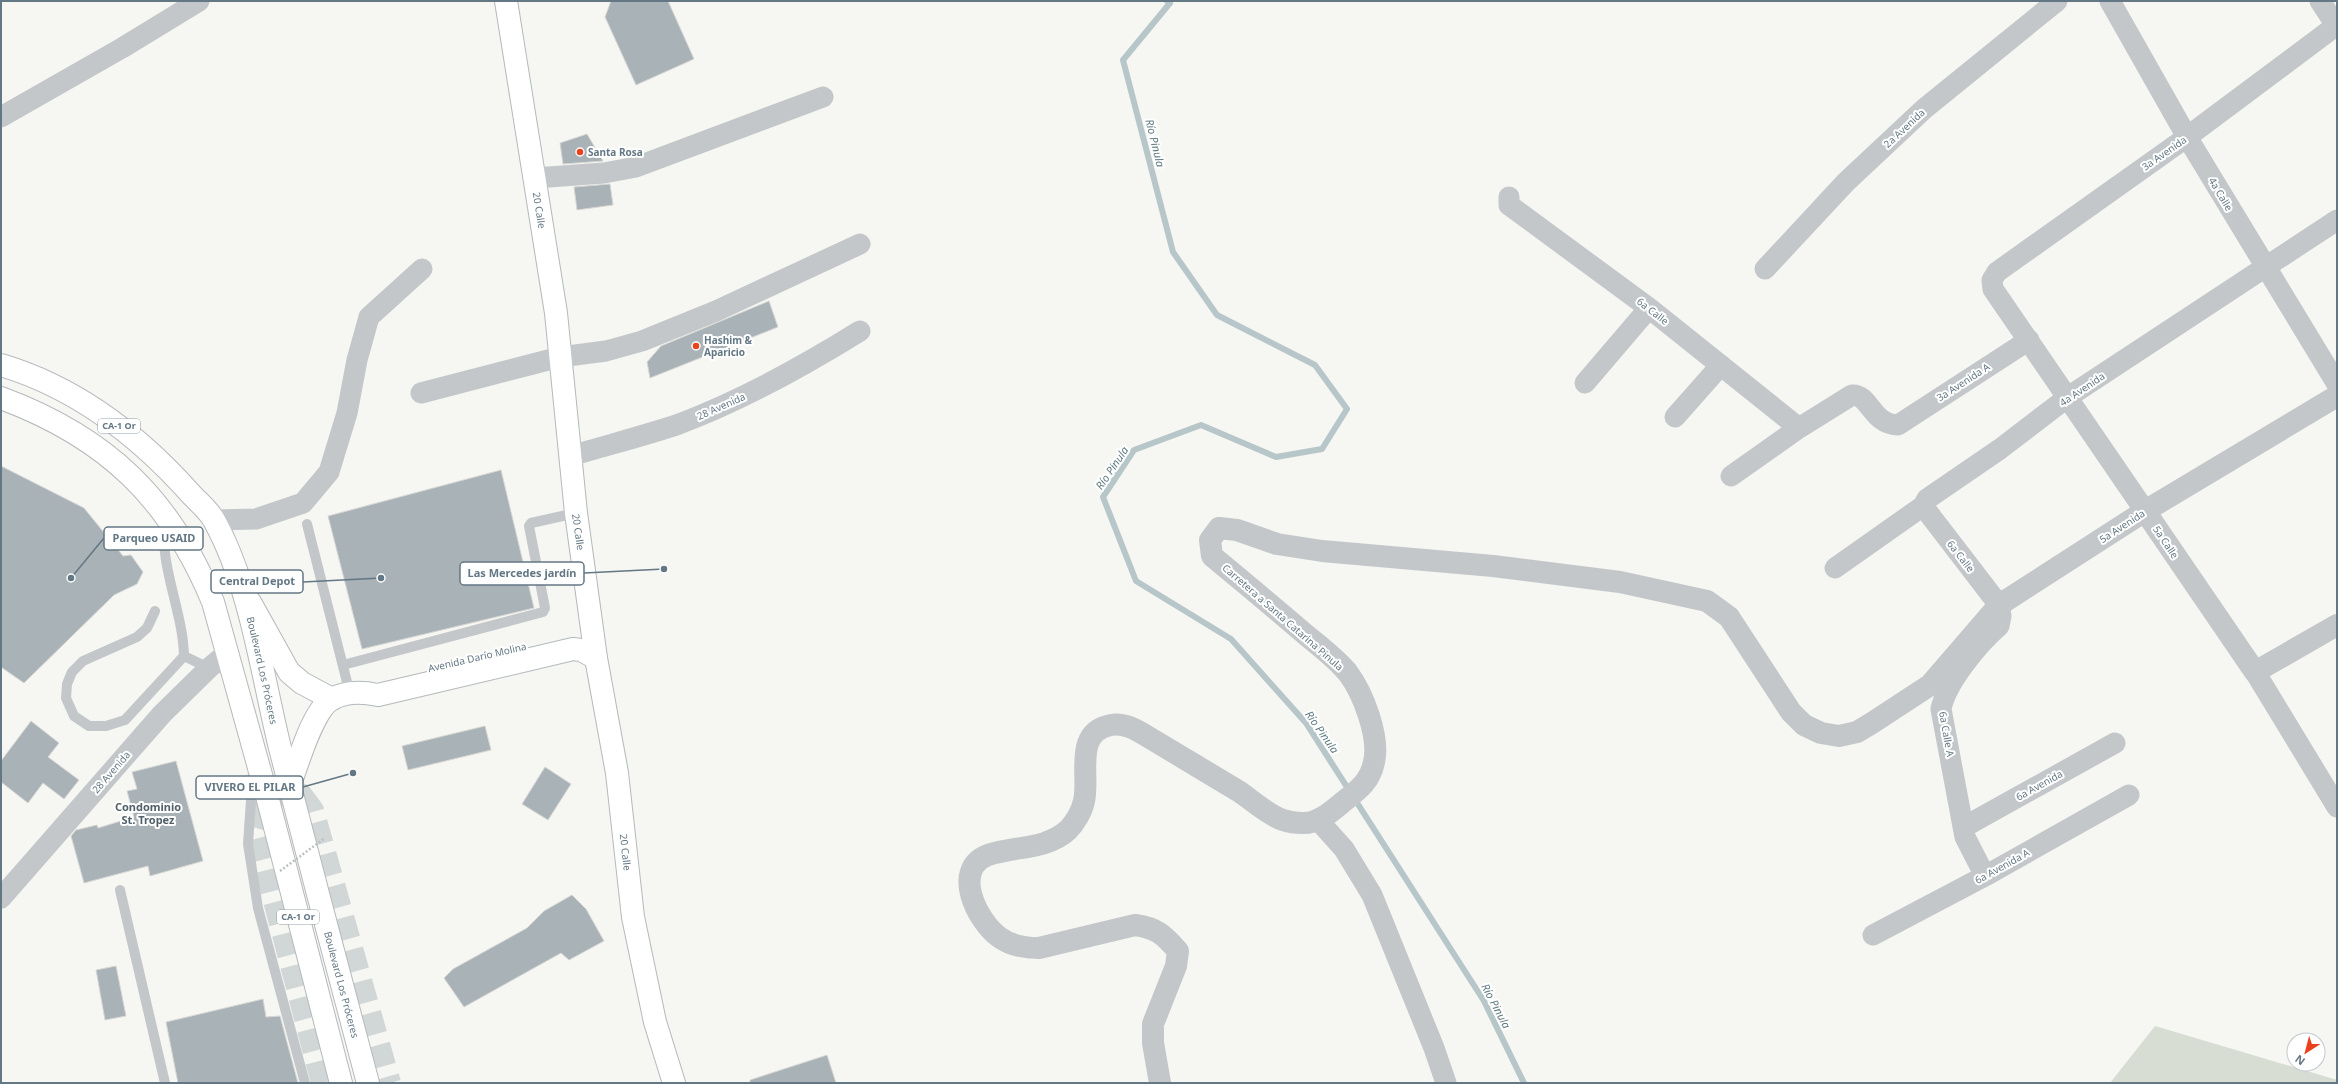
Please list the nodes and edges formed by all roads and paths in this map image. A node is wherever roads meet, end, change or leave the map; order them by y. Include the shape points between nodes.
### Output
1 (198, 1) edge
2 (506, 1) edge
3 (2057, 1) edge
4 (2110, 1) edge
5 (2320, 1) edge
6 (2337, 26) edge
7 (823, 97) dead end
8 (1, 117) edge
9 (2187, 137) junction
10 (535, 178) junction
11 (1509, 197) dead end
12 (2337, 220) edge
13 (860, 244) dead end
14 (1765, 268) dead end
15 (2265, 268) junction
16 (422, 269) dead end
17 (1992, 280) joint
18 (1649, 308) junction
19 (860, 331) dead end
20 (2029, 340) junction
21 (560, 357) junction
22 (1721, 365) junction
23 (1, 366) edge
24 (1585, 383) dead end
25 (2337, 384) edge
26 (421, 393) dead end
27 (2337, 396) edge
28 (2068, 397) junction
29 (1, 398) edge
30 (1675, 417) dead end
31 (1799, 428) junction
32 (571, 456) junction
33 (1731, 476) dead end
34 (1923, 506) junction
35 (2145, 511) junction
36 (576, 513) junction
37 (165, 514) junction
38 (215, 520) junction
39 (307, 524) dead end
40 (1835, 568) dead end
41 (241, 583) junction
42 (1999, 606) junction
43 (155, 611) dead end
44 (591, 619) junction
45 (2337, 625) edge
46 (227, 653) junction
47 (184, 656) junction
48 (596, 658) junction
49 (342, 665) junction
50 (209, 668) junction
51 (2255, 672) junction
52 (1930, 685) joint
53 (348, 695) junction
54 (2115, 743) dead end
55 (254, 751) junction
56 (290, 784) junction
57 (2129, 794) dead end
58 (2337, 807) edge
59 (1326, 814) junction
60 (1964, 827) junction
61 (325, 838) dead end
62 (280, 871) dead end
63 (1985, 876) junction
64 (120, 890) dead end
65 (1, 898) edge
66 (1873, 935) dead end
67 (1439, 1081) edge
68 (165, 1083) edge
69 (305, 1083) edge
70 (341, 1083) edge
71 (368, 1083) edge
72 (674, 1083) edge
73 (1160, 1083) edge

1 - 8 street
2 - 10 main road, 20 Calle
3 - 14 street, 2a Avenida via 1924,109 1846,182
4 - 9 street, 4a Calle
5 - 6 street
6 - 9 street, 3a Avenida
7 - 10 street via 636,167 604,173
9 - 15 street, 4a Calle
9 - 17 street, 3a Avenida via 1996,272
10 - 21 main road, 20 Calle via 556,313
11 - 18 street, 6a Calle via 1510,205
12 - 15 street, 4a Avenida
13 - 21 street via 716,311 642,341 606,351
15 - 25 street, 4a Calle
15 - 28 street, 4a Avenida
16 - 38 street via 369,318 356,360 348,413 329,472 303,502 256,519
17 - 20 street, 5a Calle via 1993,289
18 - 22 street, 6a Calle
18 - 24 street
19 - 32 street, 28 Avenida via 774,382 717,408 678,424
20 - 28 street, 5a Calle
20 - 31 street, 3a Avenida A via 1898,425 1880,420 1860,396 1852,395
21 - 26 street
21 - 32 main road, 20 Calle
22 - 30 street
22 - 31 street, 6a Calle
23 - 38 main road, Boulevard Los Próceres / CA-1 Or via 56,387 118,425 165,465
27 - 35 street, 5a Avenida
28 - 34 street, 4a Avenida via 2000,449 1927,499
28 - 35 street, 5a Calle
29 - 37 main road, CA-1 Or via 61,423 102,450 137,481
31 - 33 street
32 - 36 main road, 20 Calle
34 - 40 street, 4a Avenida
34 - 42 street, 6a Calle
35 - 42 street, 5a Avenida
35 - 51 street, 5a Calle
36 - 44 main road, 20 Calle
36 - 49 lane via 531,523 528,526 545,608 543,612
37 - 46 main road, CA-1 Or via 202,575 213,602
37 - 47 lane via 162,538 184,635
38 - 41 main road, Boulevard Los Próceres / CA-1 Or
39 - 49 lane
41 - 53 main road, Avenida Darío Molina via 289,672 302,683
41 - 56 main road, Boulevard Los Próceres / CA-1 Or
42 - 52 street, 5a Avenida
42 - 60 street, 6a Calle A via 1999,626 1950,684 1941,709
43 - 47 lane via 146,628 137,637 83,661 72,672 67,684 66,698 74,716 89,726 106,726 125,720
44 - 48 main road, 20 Calle
44 - 53 main road, Avenida Darío Molina via 583,628 569,635 374,681
45 - 51 street
46 - 50 street, 28 Avenida
46 - 55 main road, CA-1 Or
47 - 50 lane
48 - 53 main road, Avenida Darío Molina via 573,649 378,695
48 - 72 main road, 20 Calle via 616,773 633,916 655,1022
49 - 53 lane
50 - 65 street, 28 Avenida via 162,714
51 - 58 street, 5a Calle
52 - 59 street, Carretera a Santa Catarina Pinula via 1857,732 1839,736 1821,733 1804,725 1791,712 1728,617 1707,601 1620,582 1493,566 1322,551 1277,544 1237,530 1219,528 1210,540 1212,556 1348,673 1369,715 1375,762 1366,784
53 - 56 main road, Avenida Darío Molina via 320,713 308,733
54 - 60 street, 6a Avenida
55 - 69 lane via 248,844 258,908
55 - 70 main road, CA-1 Or
56 - 71 main road, Boulevard Los Próceres / CA-1 Or
57 - 63 street, 6a Avenida A
59 - 67 street via 1372,895 1434,1048
59 - 73 street via 1304,824 1283,820 1130,726 1115,724 1094,734 1086,747 1084,801 1067,832 1046,843 986,856 972,869 968,888 982,918 1000,938 1012,944 1025,948 1039,948 1135,925 1150,927 1163,935 1178,951 1176,966 1153,1024 1153,1043
60 - 63 street, 6a Calle A via 1965,837
61 - 62 path, bridge
63 - 66 street, 6a Avenida A
64 - 68 lane

